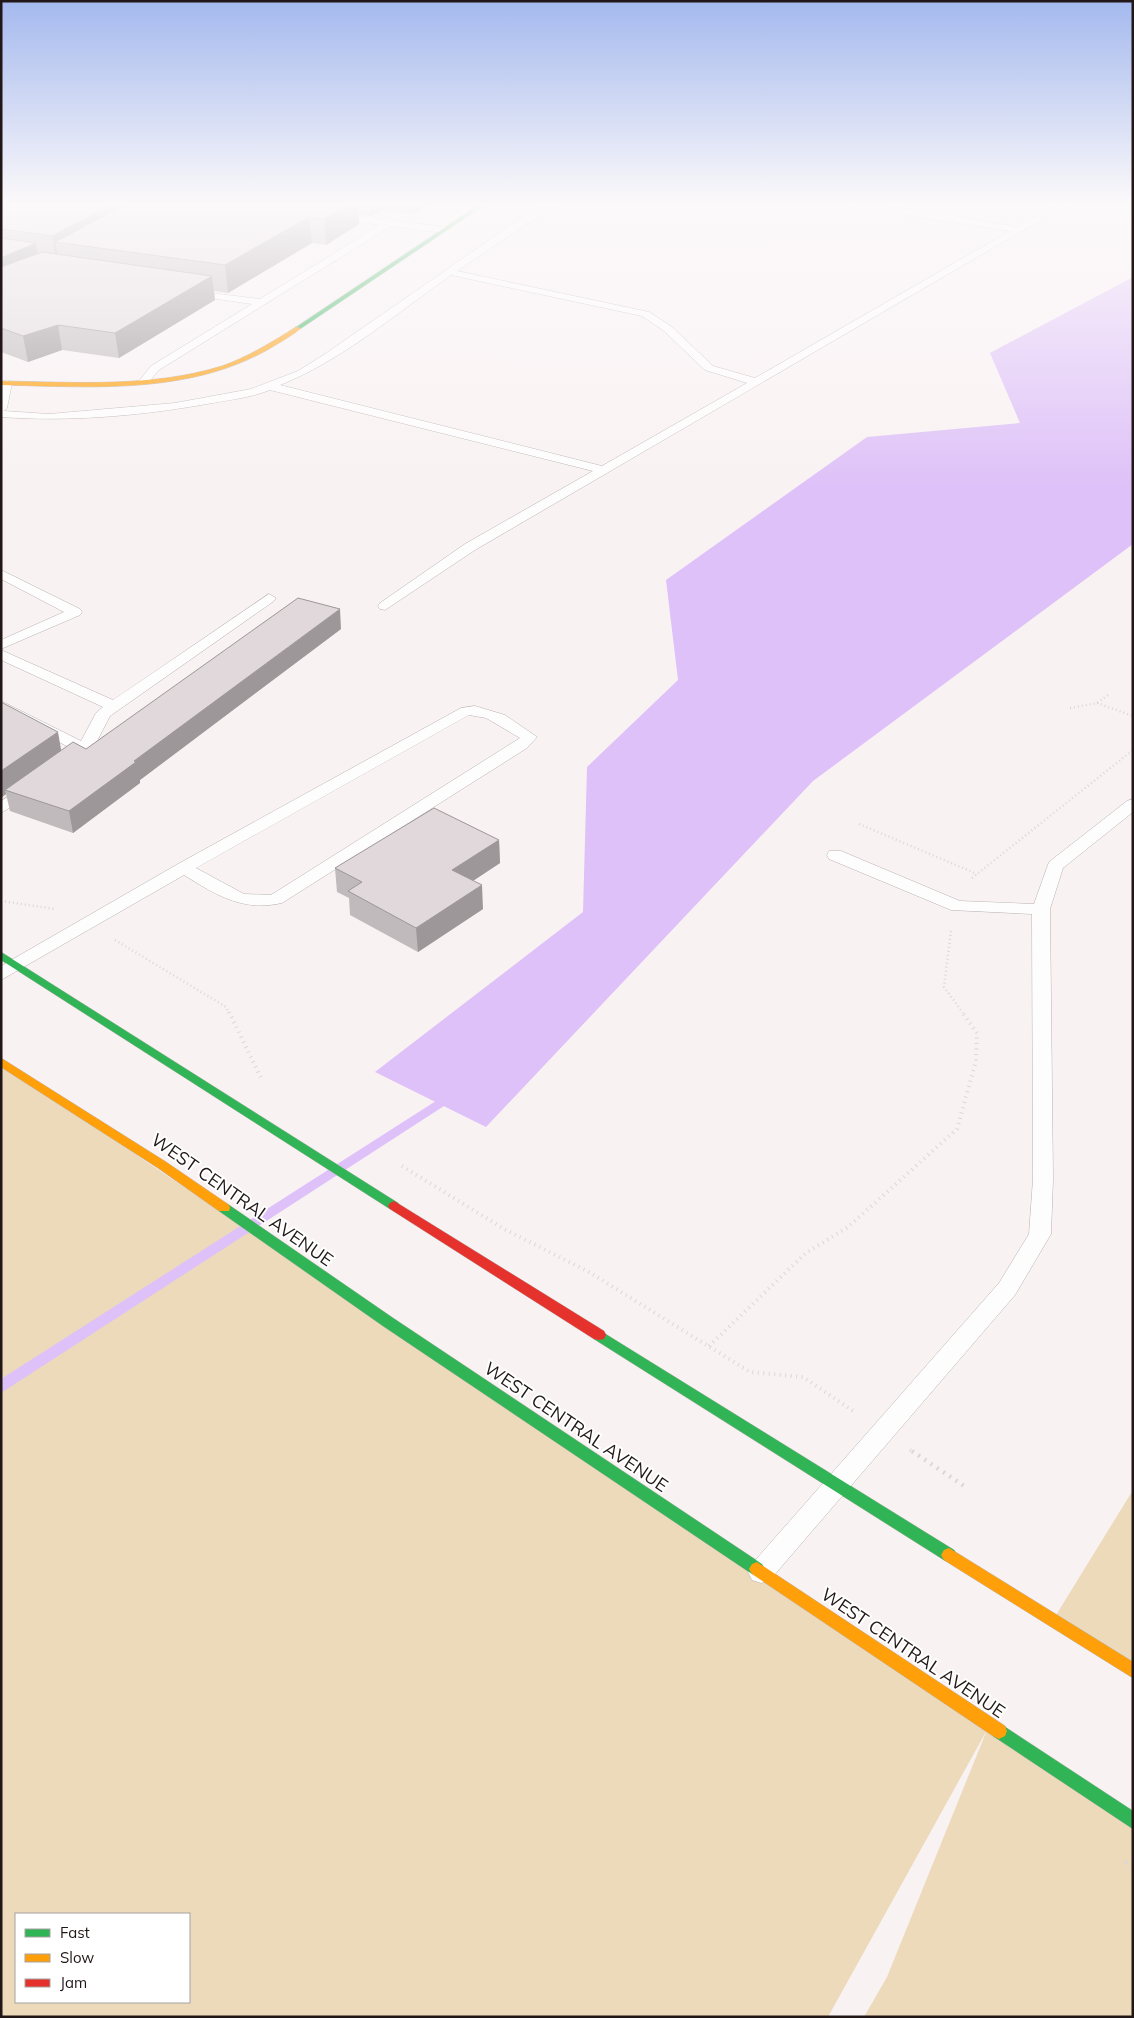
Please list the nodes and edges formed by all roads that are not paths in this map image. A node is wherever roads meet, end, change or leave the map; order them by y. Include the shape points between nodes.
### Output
1 (235, 298) edge
2 (268, 298) edge
3 (342, 298) edge
4 (410, 298) edge
5 (571, 298) edge
6 (900, 298) edge
7 (262, 302) junction
8 (144, 381) junction
9 (756, 382) junction
10 (4, 383) edge
11 (269, 386) junction
12 (1, 408) edge
13 (1, 414) edge
14 (603, 470) junction
15 (1, 574) edge
16 (269, 598) dead end
17 (385, 606) dead end
18 (1, 645) edge
19 (1, 654) edge
20 (1, 704) edge
21 (114, 706) junction
22 (85, 749) junction
23 (62, 765) edge
24 (39, 782) edge
25 (1133, 804) edge
26 (1, 808) edge
27 (836, 855) dead end
28 (184, 868) junction
29 (1041, 909) junction
30 (1, 955) edge
31 (17, 965) junction
32 (1, 974) edge
33 (1, 1062) edge
34 (838, 1484) junction
35 (761, 1572) junction
36 (1133, 1671) edge
37 (1133, 1821) edge

1 - 7 lane
2 - 7 lane
3 - 8 main road via 261,352 222,367
4 - 11 lane via 302,373
5 - 9 lane via 645,314 668,329 709,368
6 - 9 lane
7 - 8 lane via 155,368
8 - 10 main road
9 - 14 lane
10 - 12 lane
11 - 13 lane via 254,392 175,406 49,417
11 - 14 lane
14 - 17 lane via 470,547
15 - 18 lane via 75,612
16 - 21 lane
19 - 21 lane
20 - 22 lane
21 - 22 lane via 104,713
22 - 23 lane
24 - 26 lane
25 - 29 lane via 1055,866
27 - 29 lane via 957,906
28 - 28 lane via 466,711 482,711 504,720 529,737 522,745 276,899 260,903 242,901
28 - 31 lane
29 - 34 lane via 1043,1179 1040,1234 1007,1289
30 - 31 main road
31 - 32 lane
31 - 34 main road via 470,1255
33 - 35 main road, WEST CENTRAL AVENUE via 162,1165 388,1322
34 - 35 lane
34 - 36 main road
35 - 37 main road, WEST CENTRAL AVENUE

